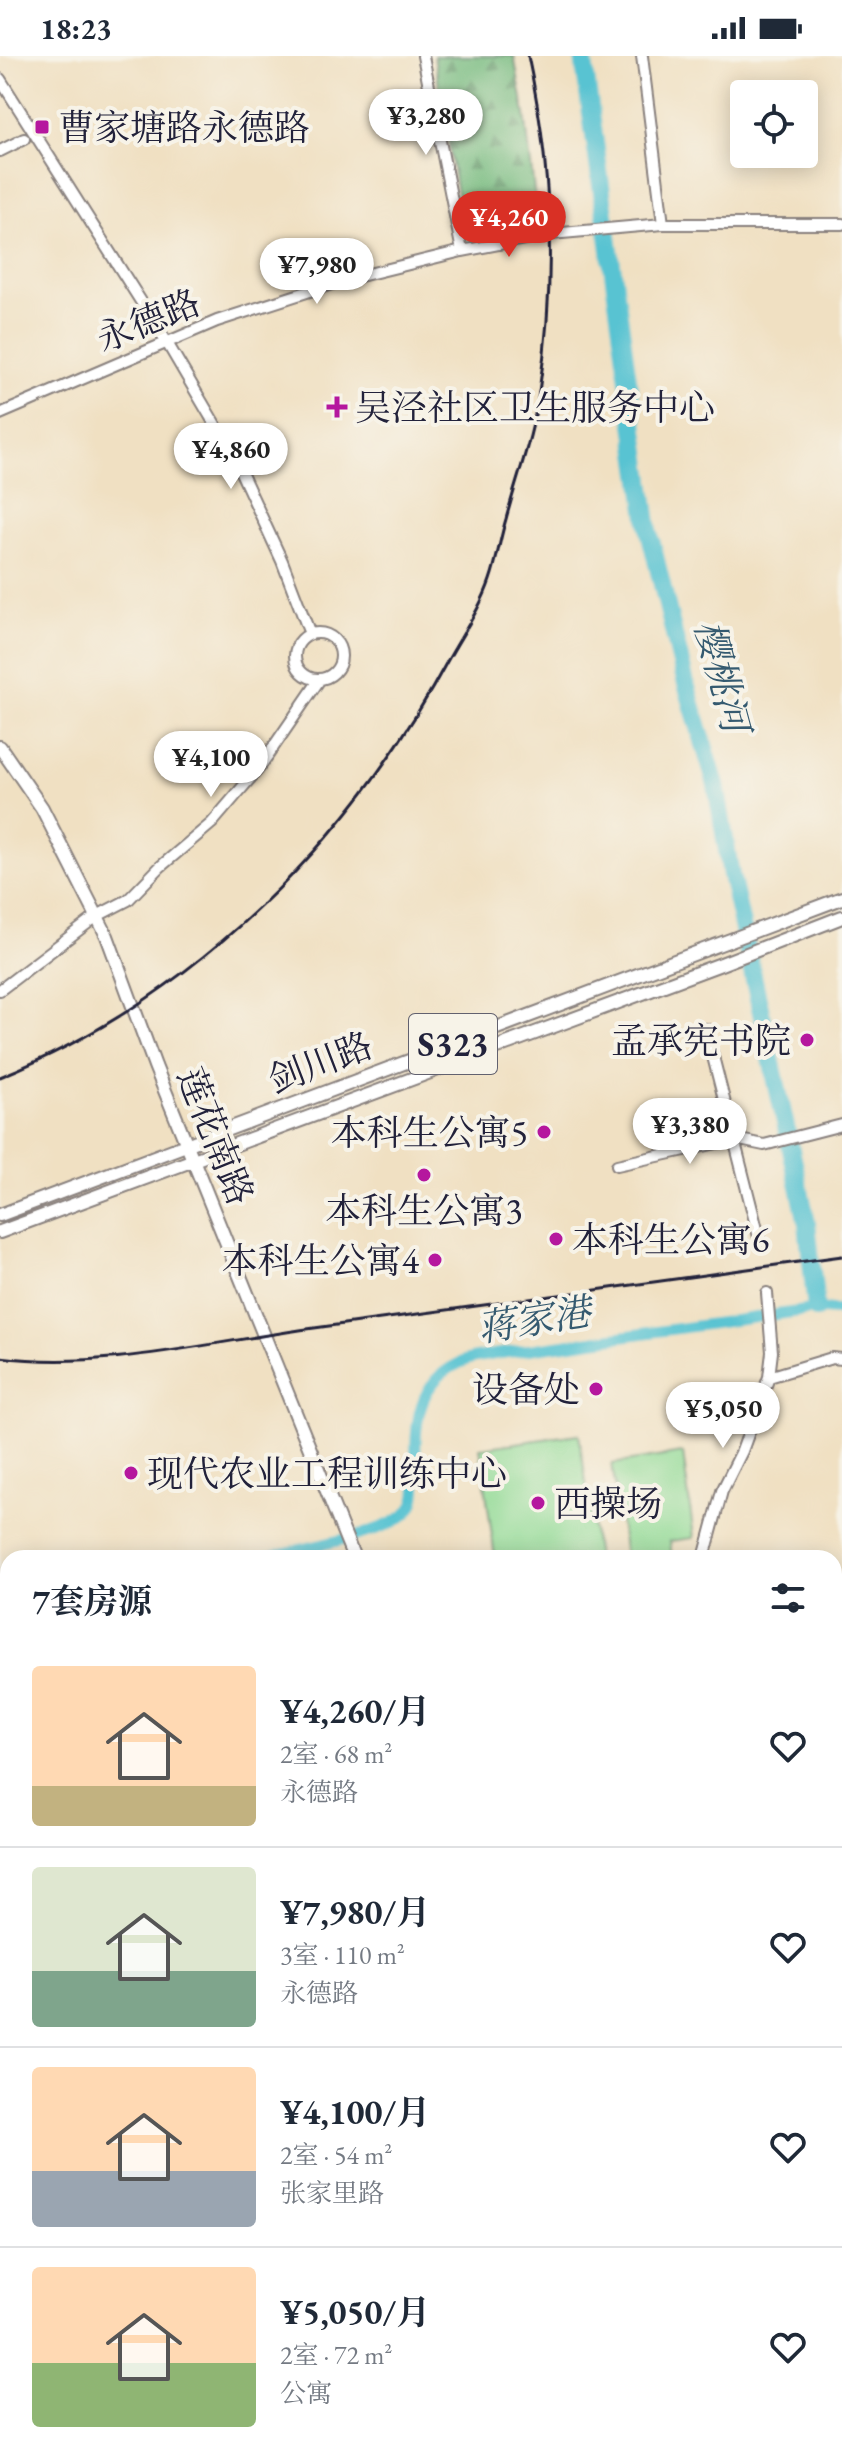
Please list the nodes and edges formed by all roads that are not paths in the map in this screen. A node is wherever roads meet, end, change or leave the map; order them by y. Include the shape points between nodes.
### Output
1 (423, 56) edge
2 (642, 56) edge
3 (1, 83) edge
4 (24, 139) dead end
5 (0, 151) edge
6 (663, 224) junction
7 (842, 224) edge
8 (462, 251) junction
9 (166, 341) junction
10 (0, 414) edge
11 (310, 634) junction
12 (320, 679) junction
13 (0, 747) edge
14 (842, 898) edge
15 (97, 916) junction
16 (842, 917) edge
17 (0, 990) edge
18 (706, 1029) dead end
19 (842, 1125) edge
20 (735, 1139) junction
21 (186, 1144) junction
22 (193, 1160) junction
23 (617, 1165) dead end
24 (0, 1215) edge
25 (0, 1232) edge
26 (760, 1241) dead end
27 (767, 1293) dead end
28 (842, 1359) edge
29 (769, 1377) junction
30 (351, 1550) edge
31 (706, 1550) edge

1 - 8 street
2 - 6 street
3 - 9 street
4 - 5 street
6 - 7 street, 永德路
6 - 8 street, 永德路 via 542,235
8 - 9 street, 永德路 via 344,280
9 - 10 street, 永德路
9 - 11 street via 233,455
11 - 12 street via 299,643 296,664 305,676
11 - 12 street via 326,634 341,651 334,673
12 - 15 street via 259,768 212,823 128,900
13 - 15 main road, 莲花南路 via 42,808
14 - 21 main road, 剑川路 / S323
15 - 17 street
15 - 21 main road, 莲花南路
16 - 22 main road, 剑川路
18 - 20 street
19 - 20 street via 764,1145
20 - 23 street
20 - 26 street
21 - 22 main road, 莲花南路
21 - 24 main road, 剑川路 / S323
22 - 25 main road, 剑川路
22 - 30 main road, 莲花南路
27 - 29 street
28 - 29 street
29 - 31 street via 722,1491

